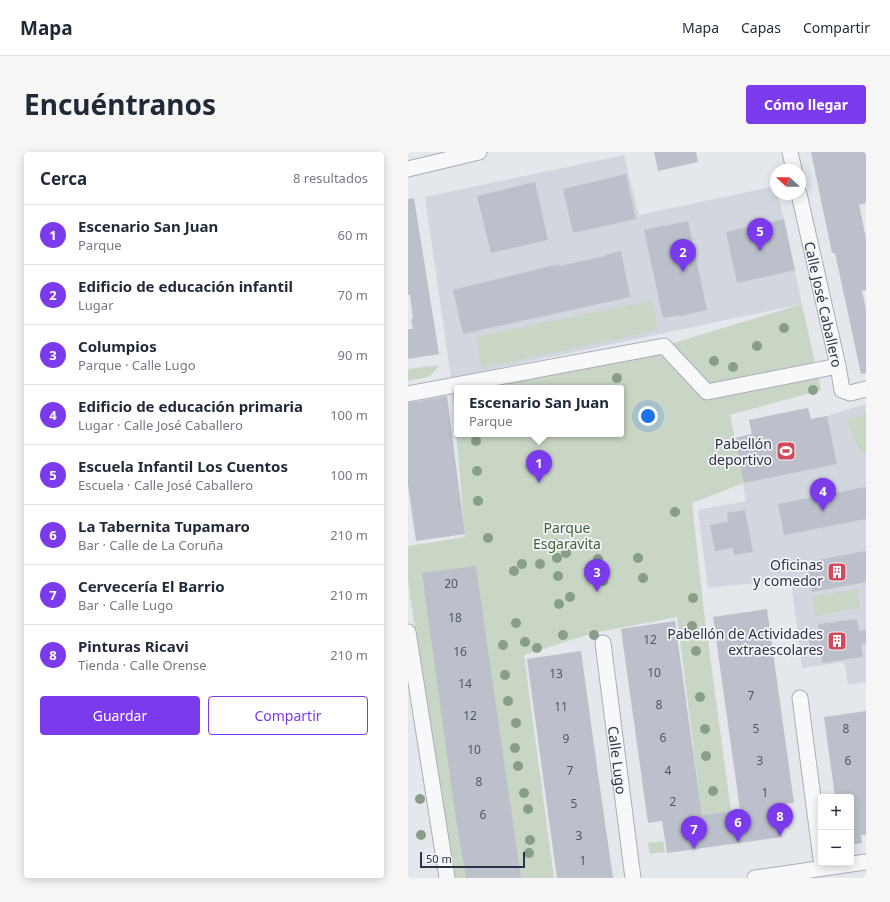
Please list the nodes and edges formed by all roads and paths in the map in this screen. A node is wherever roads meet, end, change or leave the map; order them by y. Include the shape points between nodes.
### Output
1 (479, 152) edge
2 (790, 152) edge
3 (793, 164) edge
4 (408, 169) edge
5 (800, 200) edge
6 (838, 366) junction
7 (454, 385) edge
8 (456, 385) edge
9 (866, 389) edge
10 (408, 394) edge
11 (408, 632) edge
12 (603, 643) dead end
13 (800, 698) dead end
14 (818, 834) edge
15 (866, 862) edge
16 (854, 863) edge
17 (818, 865) edge
18 (447, 878) edge
19 (633, 878) edge
20 (754, 878) edge

1 - 4 street
2 - 3 street
5 - 6 street, Calle José Caballero
6 - 8 street via 707,392 664,346
6 - 9 street, Calle José Caballero via 842,390 850,393
7 - 10 street
11 - 18 street
12 - 19 street, Calle Lugo
13 - 14 street
15 - 16 street
17 - 20 street

